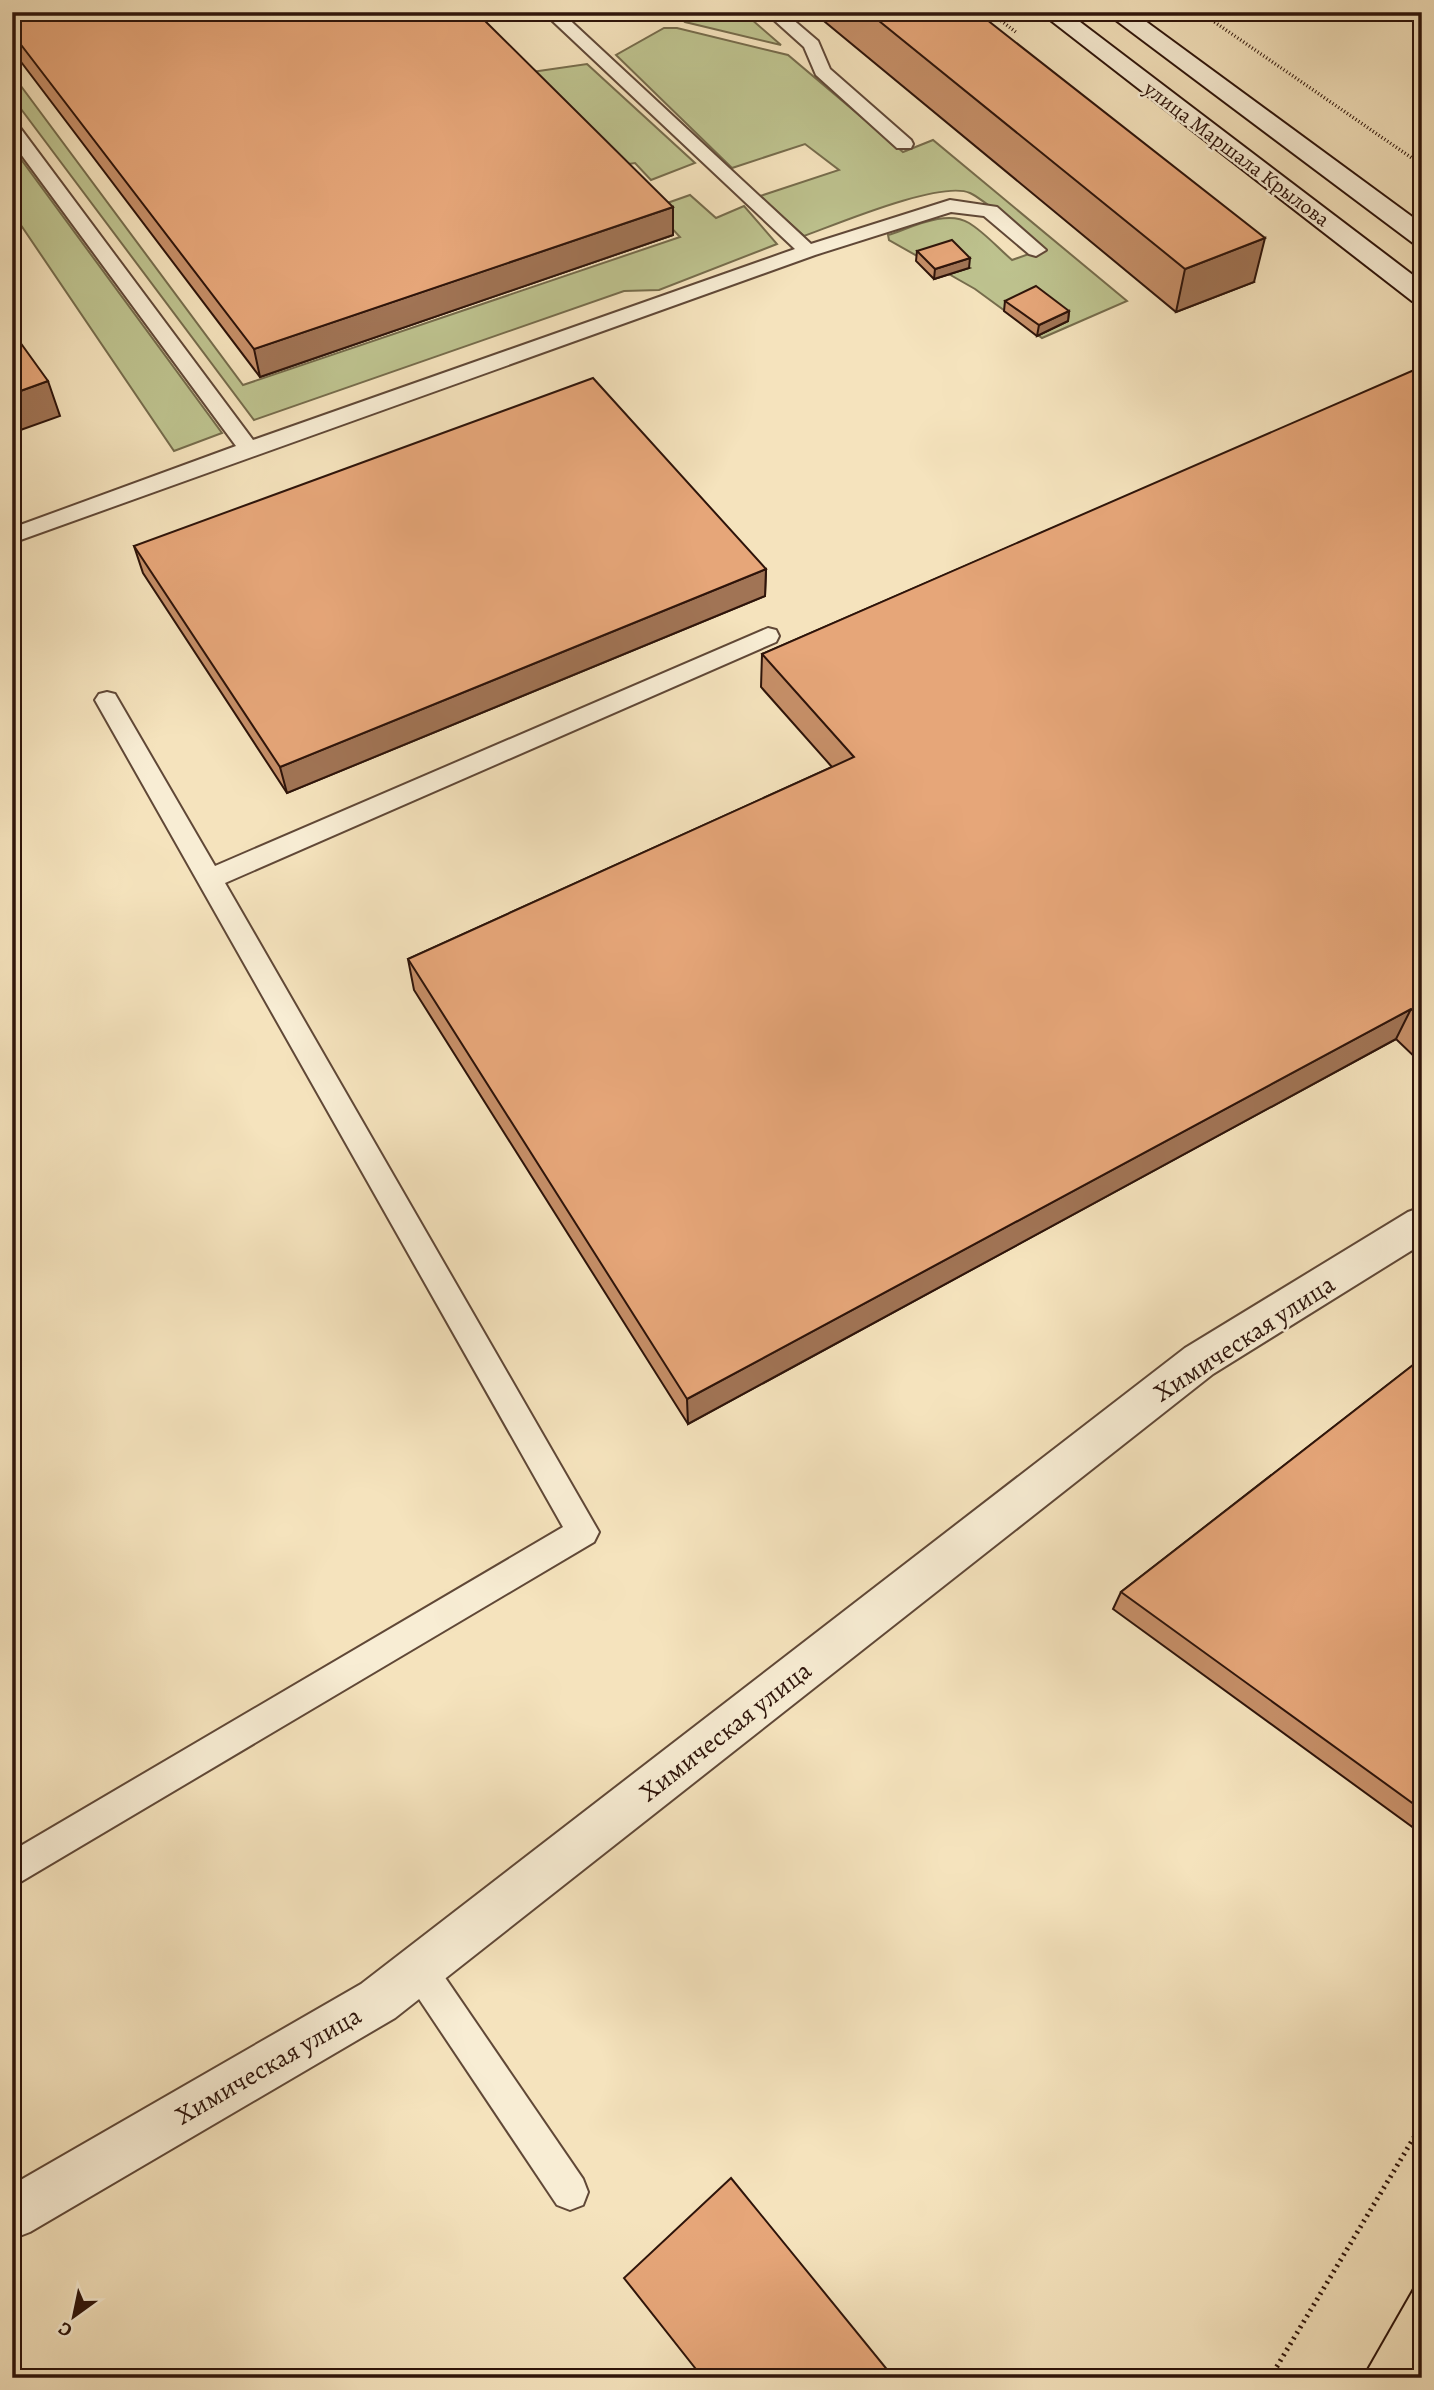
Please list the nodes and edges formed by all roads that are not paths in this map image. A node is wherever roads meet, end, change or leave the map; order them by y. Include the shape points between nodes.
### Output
1 (551, 12) edge
2 (773, 12) edge
3 (1052, 12) edge
4 (1117, 12) edge
5 (12, 130) edge
6 (904, 144) dead end
7 (1422, 237) edge
8 (1036, 250) dead end
9 (808, 251) junction
10 (1422, 295) edge
11 (249, 449) junction
12 (12, 536) edge
13 (768, 636) dead end
14 (107, 700) dead end
15 (210, 878) junction
16 (1422, 1224) edge
17 (12, 1870) edge
18 (419, 1969) junction
19 (570, 2192) dead end
20 (12, 2214) edge

1 - 9 lane
2 - 6 lane via 812,46 822,71
3 - 10 main road, улица Маршала Крылова
4 - 7 main road, улица Маршала Крылова
5 - 11 lane
8 - 9 lane via 990,211 950,206
9 - 11 lane
11 - 12 lane
13 - 15 lane
14 - 15 lane
15 - 17 lane via 583,1532
16 - 18 main road, Химическая улица via 1199,1362
18 - 19 lane
18 - 20 main road, Химическая улица via 378,2001

